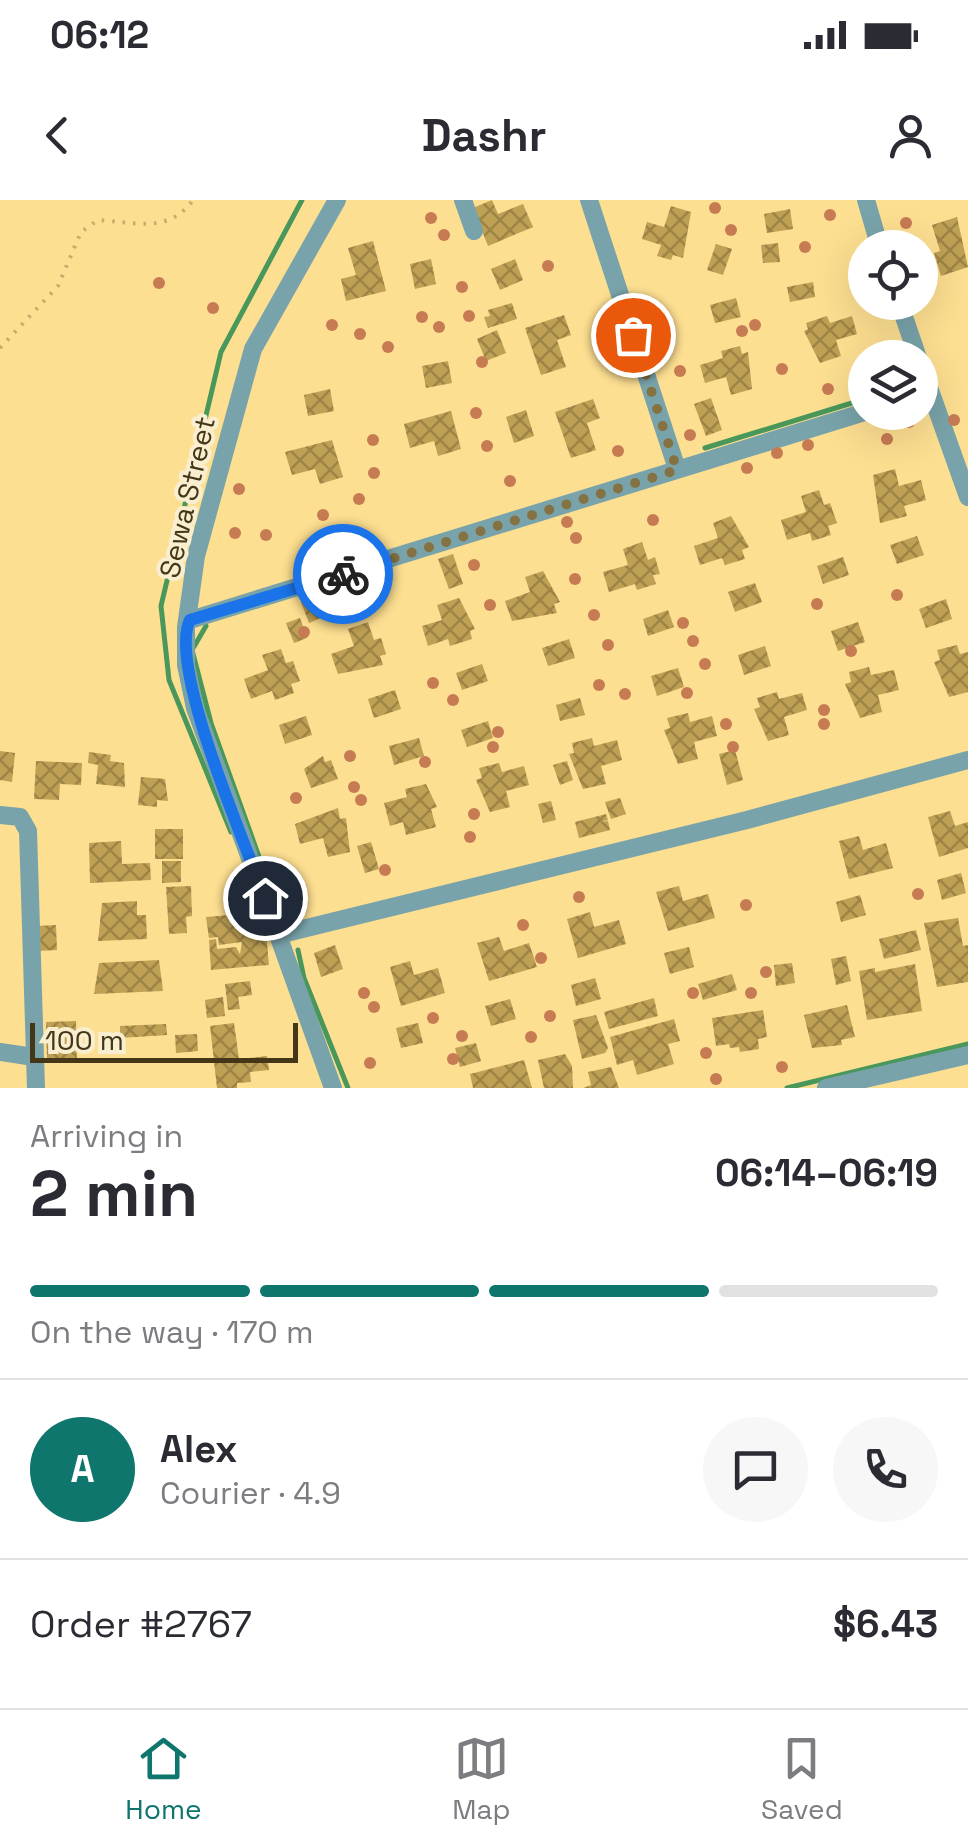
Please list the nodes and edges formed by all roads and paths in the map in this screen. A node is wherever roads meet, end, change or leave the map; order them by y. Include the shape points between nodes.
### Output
1 (193, 200) edge
2 (337, 200) edge
3 (462, 200) edge
4 (589, 200) edge
5 (866, 200) edge
6 (474, 230) dead end
7 (875, 230) edge
8 (0, 348) edge
9 (848, 417) edge
10 (938, 425) edge
11 (677, 470) junction
12 (968, 496) edge
13 (190, 620) junction
14 (968, 760) edge
15 (0, 814) edge
16 (278, 935) junction
17 (0, 1052) edge
18 (968, 1055) edge
19 (34, 1057) junction
20 (36, 1088) edge
21 (334, 1088) edge
22 (826, 1088) edge

1 - 8 path via 181,218 160,225 98,220 81,232 58,286
2 - 13 street, Sewa Street via 253,349 196,556
3 - 6 street
4 - 11 street
5 - 7 street
9 - 11 street
10 - 12 street
11 - 13 street
13 - 16 street, Sewa Street via 186,665 194,708
14 - 16 street
15 - 19 street via 24,821
16 - 21 street, Sewa Street
17 - 19 street
18 - 22 street
19 - 20 street

